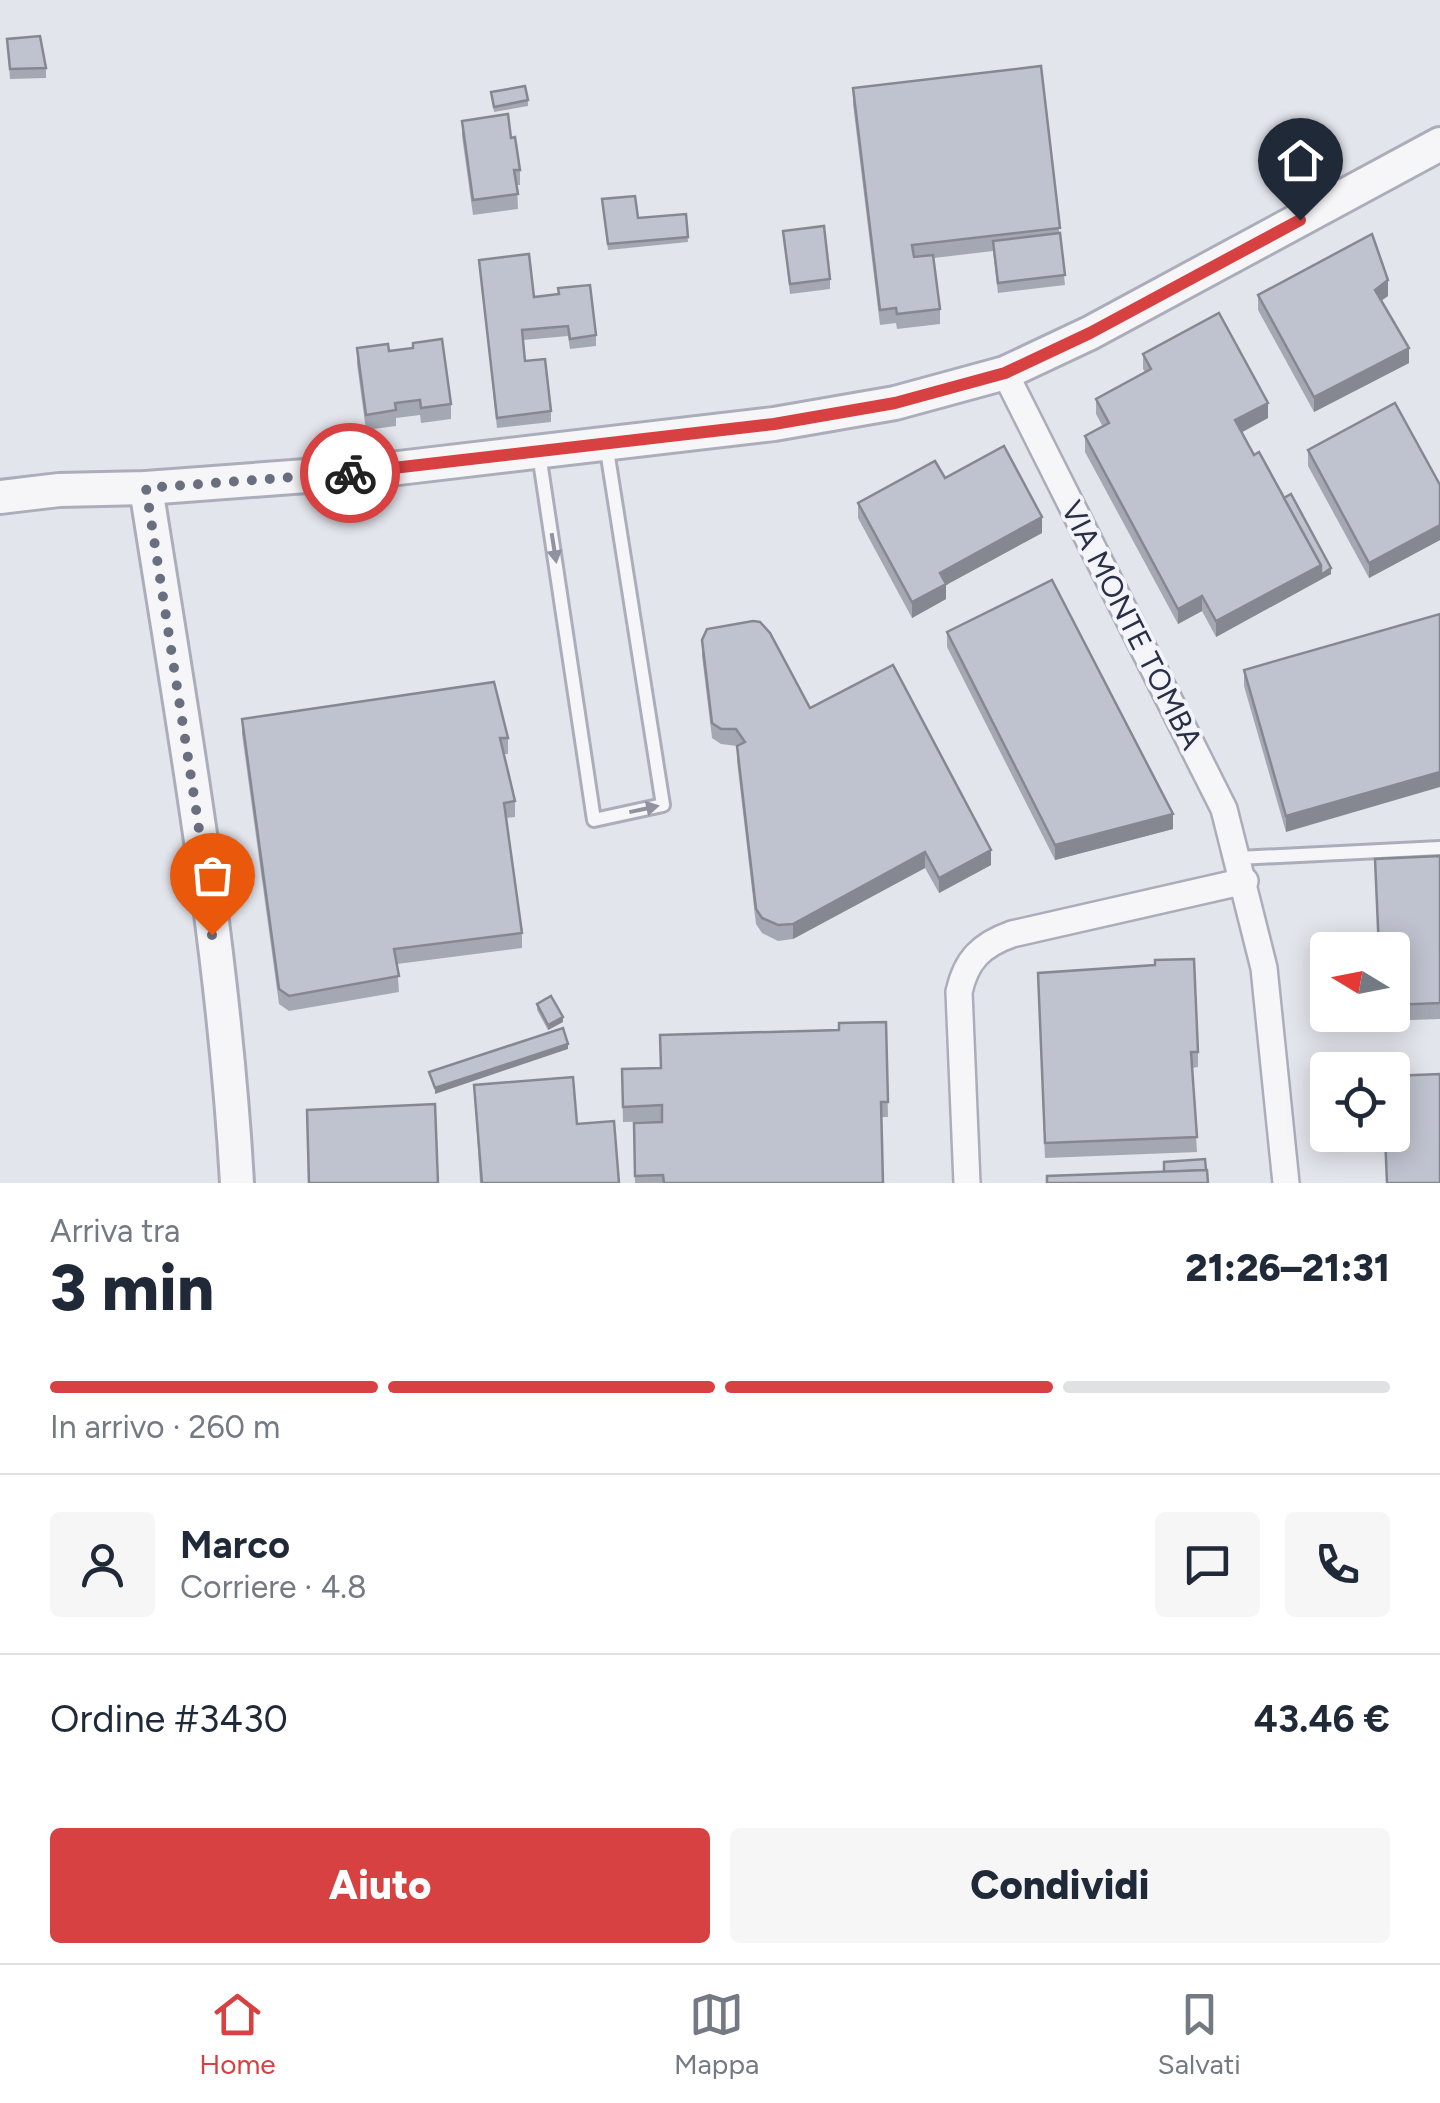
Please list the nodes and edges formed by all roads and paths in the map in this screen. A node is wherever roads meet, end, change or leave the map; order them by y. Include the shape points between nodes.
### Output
1 (1440, 144) edge
2 (1005, 373) junction
3 (606, 444) junction
4 (539, 452) junction
5 (146, 488) junction
6 (0, 498) edge
7 (1440, 848) edge
8 (1241, 869) junction
9 (237, 1183) edge
10 (967, 1183) edge
11 (1286, 1183) edge

1 - 2 street
2 - 3 street via 895,403
2 - 8 street, VIA MONTE TOMBA via 1224,809
3 - 4 street
4 -> 3 lane via 594,820 663,805
4 - 5 street
5 - 6 street
5 - 9 street via 198,822
7 - 8 lane
8 - 10 street via 1012,934 974,955 959,992
8 - 11 street, VIA MONTE TOMBA via 1264,968

